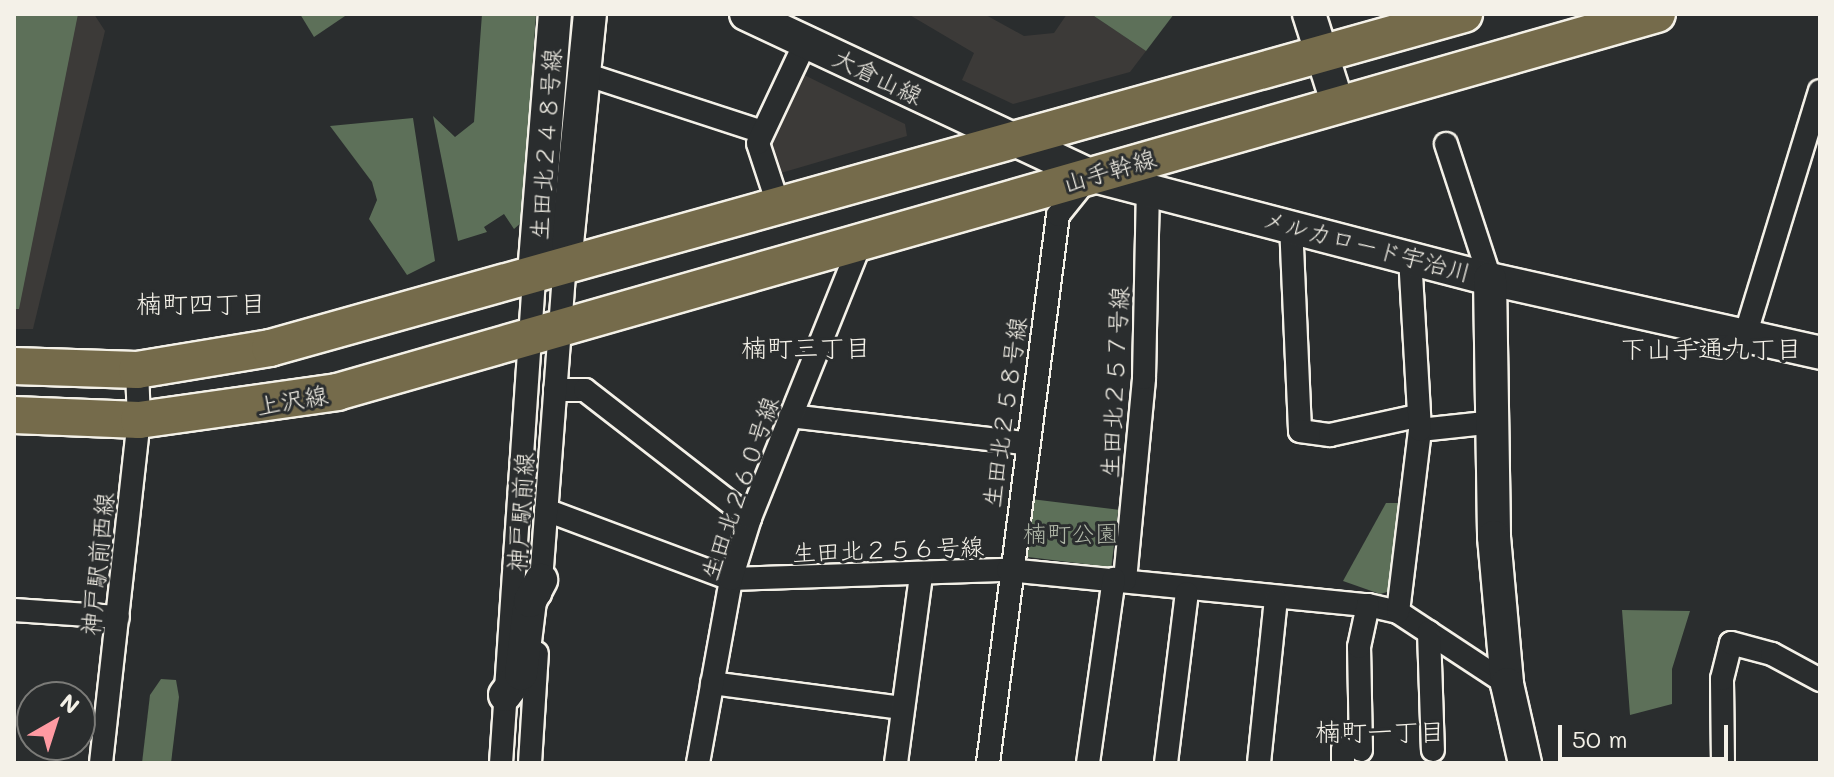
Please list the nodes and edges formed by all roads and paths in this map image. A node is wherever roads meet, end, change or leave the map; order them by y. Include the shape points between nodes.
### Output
1 (555, 14) edge
2 (590, 14) edge
3 (746, 14) edge
4 (1309, 14) edge
5 (1657, 14) edge
6 (1458, 15) edge
7 (806, 41) junction
8 (1337, 51) junction
9 (588, 75) junction
10 (1820, 91) edge
11 (1350, 102) junction
12 (762, 132) junction
13 (1009, 141) junction
14 (1446, 144) dead end
15 (1090, 175) junction
16 (1148, 186) junction
17 (778, 204) junction
18 (1291, 224) junction
19 (862, 240) junction
20 (1410, 256) junction
21 (550, 269) junction
22 (1490, 279) junction
23 (544, 328) junction
24 (1745, 336) junction
25 (1820, 353) edge
26 (14, 366) edge
27 (137, 370) junction
28 (555, 390) junction
29 (14, 415) edge
30 (790, 416) junction
31 (139, 420) junction
32 (1495, 422) junction
33 (1418, 423) junction
34 (1025, 443) junction
35 (546, 510) junction
36 (750, 518) junction
37 (1008, 570) junction
38 (921, 576) junction
39 (731, 579) junction
40 (541, 580) junction
41 (1120, 580) junction
42 (1187, 593) junction
43 (1276, 599) junction
44 (1368, 605) junction
45 (14, 610) edge
46 (1398, 612) junction
47 (118, 617) junction
48 (1429, 632) junction
49 (1820, 680) edge
50 (712, 683) junction
51 (1507, 684) junction
52 (505, 695) junction
53 (902, 708) junction
54 (1433, 750) dead end
55 (1349, 754) edge
56 (101, 763) edge
57 (501, 763) edge
58 (530, 763) edge
59 (698, 763) edge
60 (896, 763) edge
61 (988, 763) edge
62 (1088, 763) edge
63 (1166, 763) edge
64 (1259, 763) edge
65 (1525, 763) edge
66 (1723, 763) edge

1 - 21 street, 生田北２４８号線
2 - 9 street, 生田北２４８号線
3 - 7 street, 大倉山線
4 - 8 street
5 - 11 main road, 山手幹線
6 - 8 main road
7 - 12 street
7 - 13 street, 大倉山線
8 - 11 street
8 - 13 main road
9 - 12 street
9 - 21 street, 生田北２４８号線
10 - 24 street
11 - 15 main road, 山手幹線
12 - 17 street
13 - 15 street, メルカロード宇治川
13 - 17 main road
14 - 22 street
15 - 16 street, メルカロード宇治川
15 - 19 main road, 山手幹線
15 - 34 street, 生田北２５８号線 via 1058,215
16 - 18 street, メルカロード宇治川
16 - 41 street, 生田北２５７号線 via 1144,378
17 - 21 main road
18 - 20 street, メルカロード宇治川
18 - 33 street via 1300,431 1330,435
19 - 23 main road, 山手幹線
19 - 30 street, 生田北２６０号線
20 - 22 street, メルカロード宇治川
20 - 33 street
21 - 23 street, 神戸駅前線
21 - 23 street, 神戸駅前線
21 - 27 main road via 270,348
22 - 24 street
22 - 32 street, メルカロード宇治川
23 - 28 street, 神戸駅前線
23 - 31 main road, 上沢線 via 337,392
23 - 52 street, 神戸駅前線
24 - 25 street
26 - 27 main road
27 - 31 street, 神戸駅前西線
28 - 35 street, 神戸駅前線
28 - 36 street via 585,390
29 - 31 main road, 上沢線
30 - 34 street
30 - 36 street, 生田北２６０号線
31 - 47 street, 神戸駅前西線
32 - 33 street
32 - 51 street, メルカロード宇治川 via 1494,537
33 - 46 street
34 - 37 street, 生田北２５８号線
35 - 39 street, 生田北２５６号線
35 - 40 street, 神戸駅前線
36 - 39 street, 生田北２６０号線
37 - 38 street, 生田北２５６号線
37 - 41 street, 生田北２５６号線
37 - 61 street, 生田北２５８号線
38 - 39 street, 生田北２５６号線
38 - 53 street
39 - 50 street, 生田北２６０号線
40 - 52 street via 530,601 521,674
40 - 58 street, 神戸駅前線
41 - 42 street, 生田北２５６号線
41 - 62 street, 生田北２５７号線
42 - 43 street, 生田北２５６号線
42 - 63 street
43 - 44 street, 生田北２５６号線
43 - 64 street
44 - 46 street, 生田北２５６号線
44 - 55 street
45 - 47 street
46 - 48 street, 生田北２５６号線
47 - 56 street, 神戸駅前西線
48 - 51 street, 生田北２５６号線
48 - 54 street
49 - 66 street via 1772,654 1731,643 1722,679
50 - 53 street
50 - 59 street, 生田北２６０号線
51 - 65 street, メルカロード宇治川
52 - 57 street, 神戸駅前線
53 - 60 street

